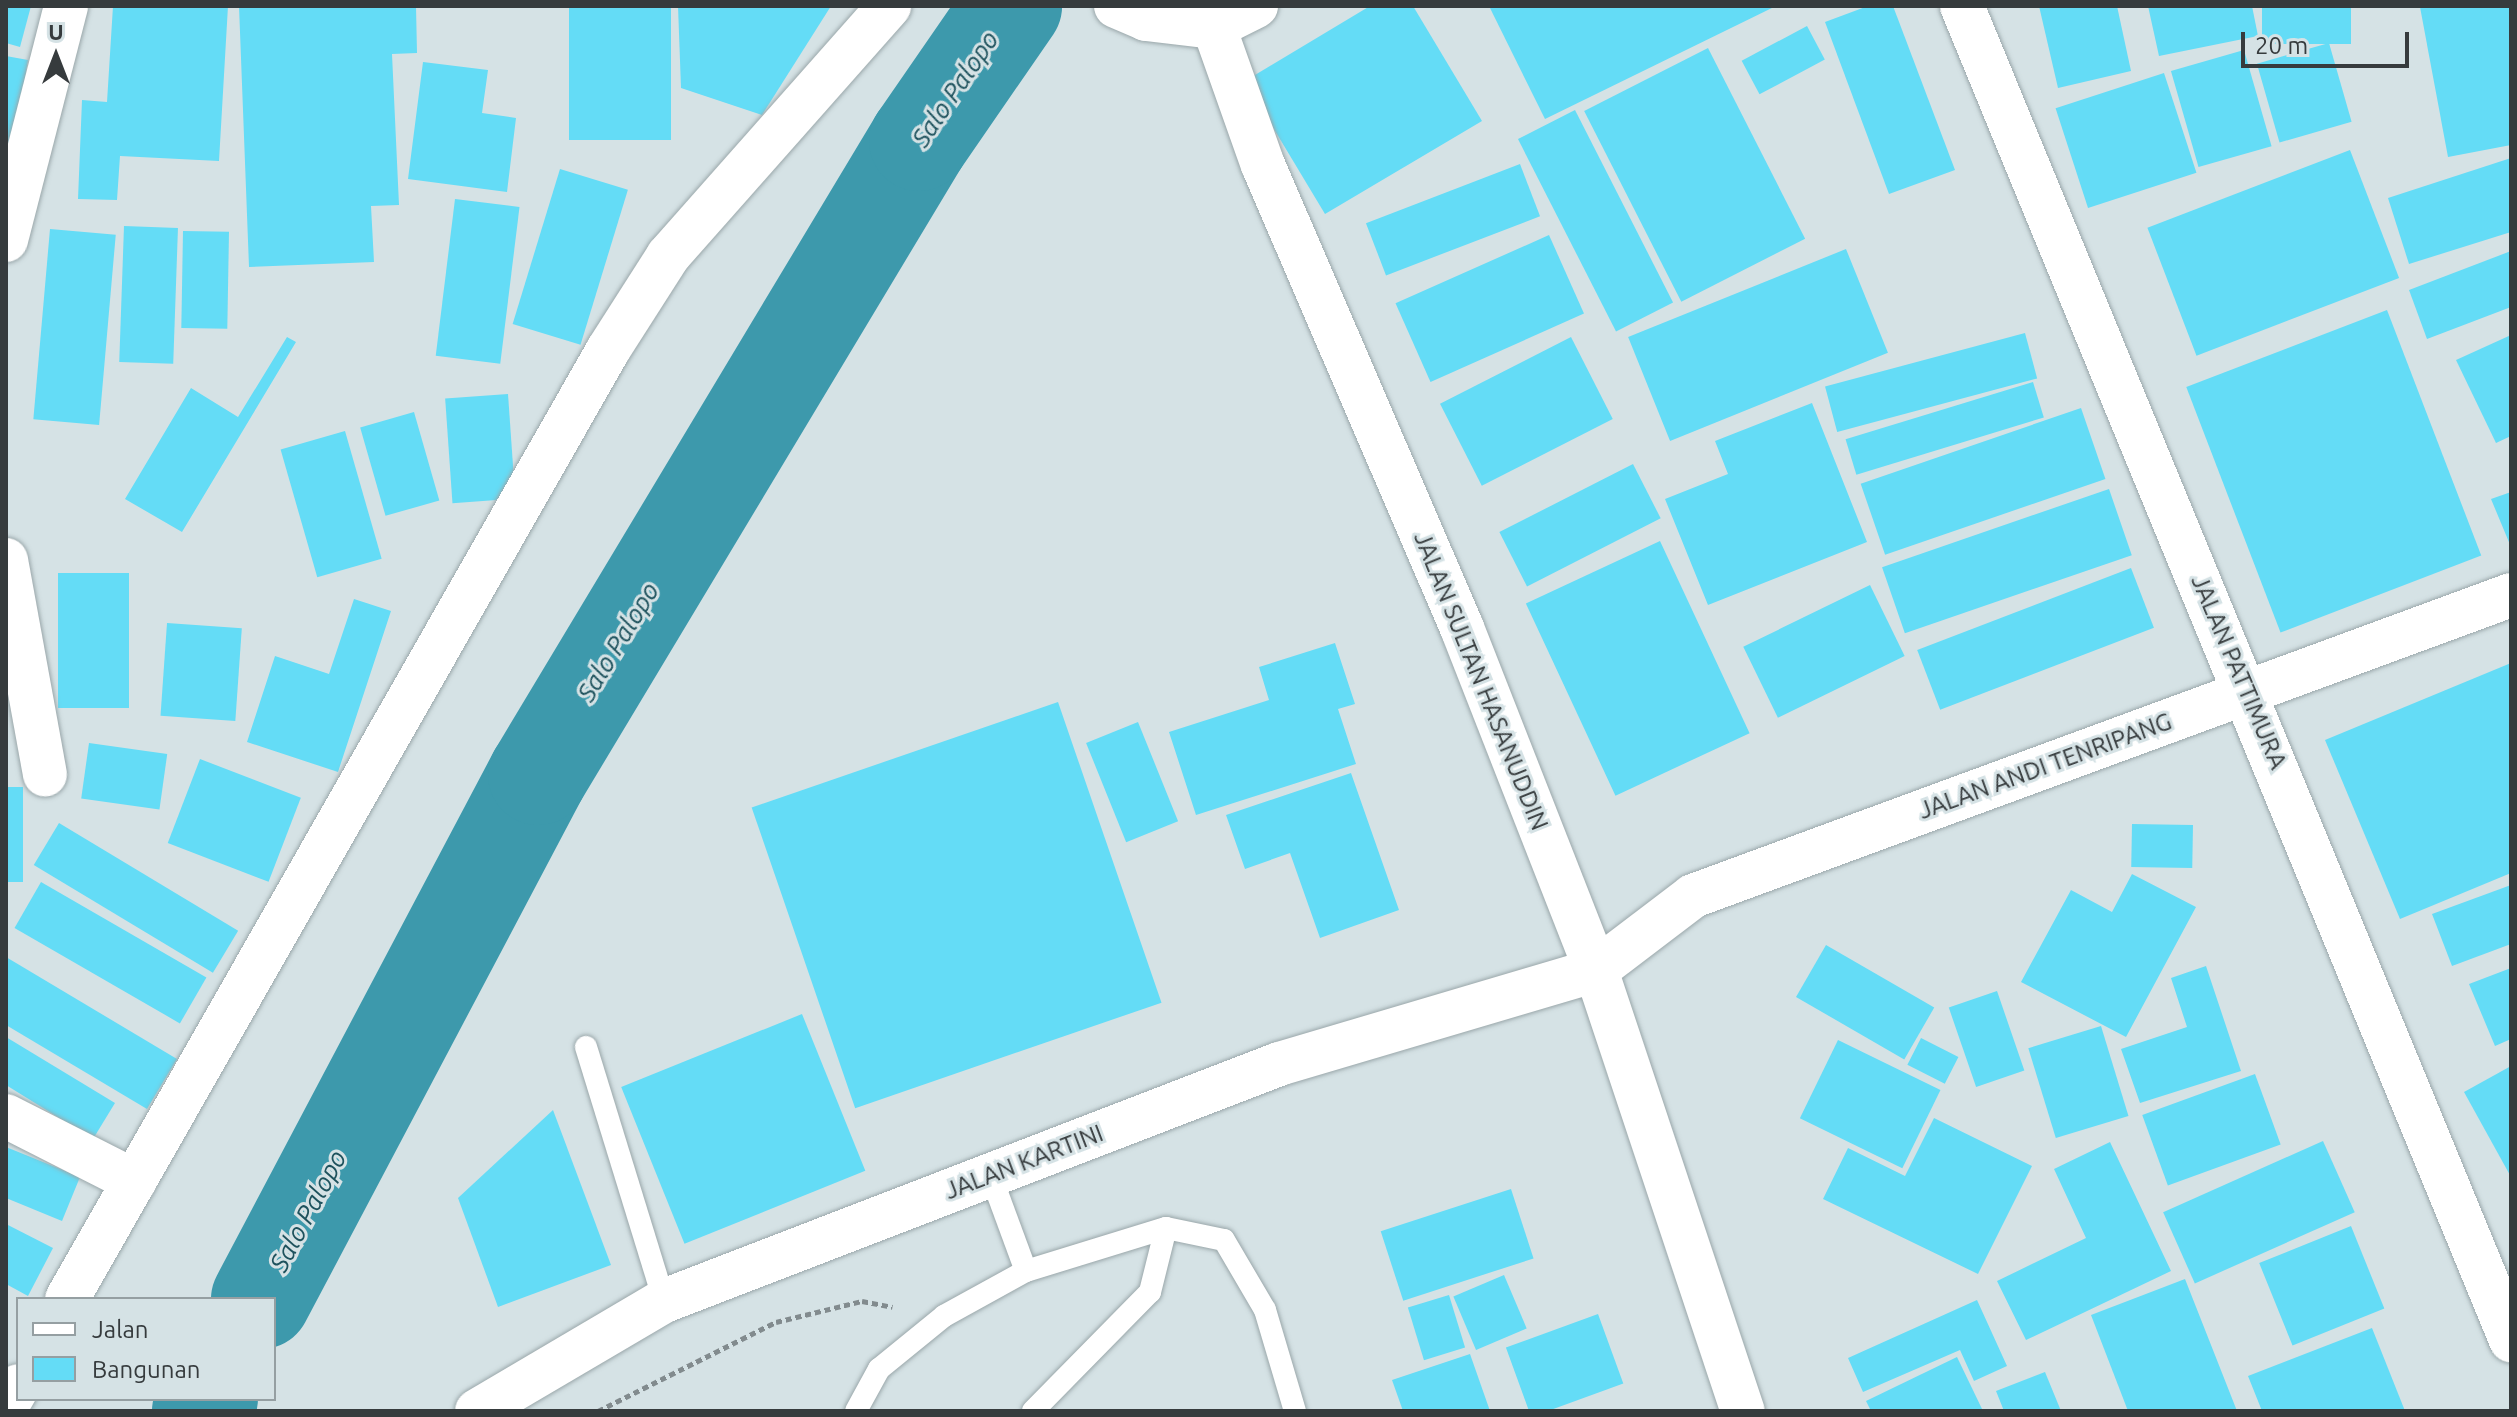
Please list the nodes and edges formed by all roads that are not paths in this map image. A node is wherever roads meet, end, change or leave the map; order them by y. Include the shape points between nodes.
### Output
1 (66, 6) edge
2 (889, 6) edge
3 (1256, 6) edge
4 (1962, 6) edge
5 (1131, 13) edge
6 (1219, 16) edge
7 (6, 240) edge
8 (6, 560) edge
9 (2511, 595) edge
10 (2248, 693) junction
11 (45, 774) dead end
12 (1596, 970) junction
13 (586, 1047) dead end
14 (6, 1116) edge
15 (991, 1176) junction
16 (134, 1181) junction
17 (1166, 1228) junction
18 (1026, 1271) junction
19 (68, 1297) edge
20 (664, 1301) junction
21 (2511, 1340) edge
22 (16, 1390) edge
23 (6, 1407) edge
24 (477, 1411) edge
25 (856, 1411) edge
26 (1033, 1411) edge
27 (1295, 1411) edge
28 (1743, 1411) edge

1 - 7 main road
2 - 16 main road via 668,256
3 - 6 main road
4 - 10 main road, JALAN PATTIMURA
5 - 6 main road
6 - 12 main road, JALAN SULTAN HASANUDDIN via 1263,165 1462,628
8 - 11 main road
9 - 10 main road, JALAN ANDI TENRIPANG
10 - 12 main road, JALAN ANDI TENRIPANG via 1693,896
10 - 21 main road, JALAN PATTIMURA
12 - 15 main road, JALAN KARTINI via 1279,1064
12 - 28 main road, JALAN SULTAN HASANUDDIN
13 - 20 lane
14 - 16 main road
15 - 18 lane
15 - 20 main road, JALAN KARTINI
16 - 19 main road
17 - 18 lane
17 - 26 lane via 1150,1292
17 - 27 lane via 1224,1240 1265,1310
18 - 25 lane via 944,1316 879,1369
20 - 24 main road, JALAN KARTINI
22 - 23 main road

